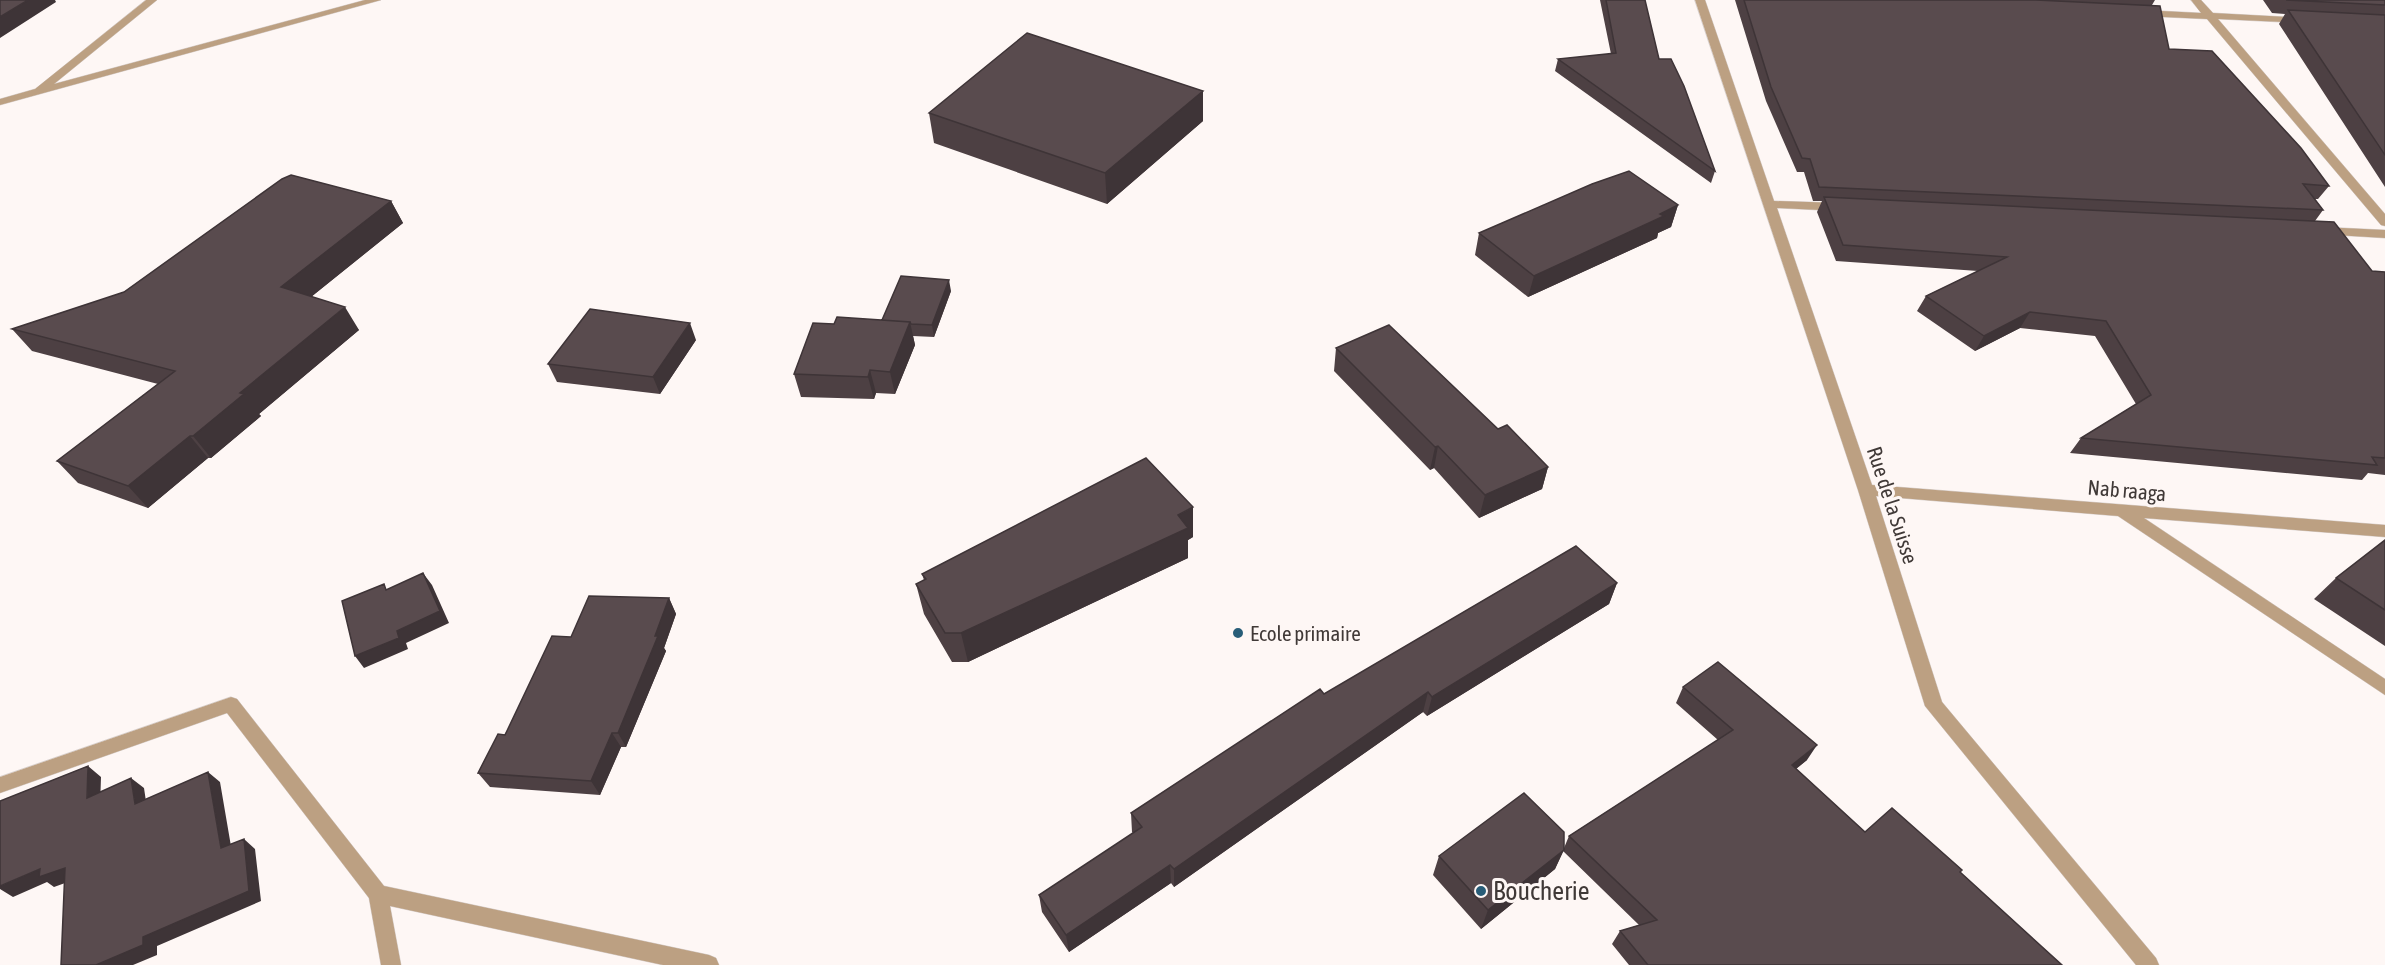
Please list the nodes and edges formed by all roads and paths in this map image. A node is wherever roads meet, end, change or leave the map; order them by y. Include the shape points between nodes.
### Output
1 (152, 0) edge
2 (376, 0) edge
3 (1700, 0) edge
4 (2196, 0) edge
5 (2128, 12) edge
6 (2210, 16) junction
7 (2315, 21) edge
8 (35, 94) junction
9 (0, 102) edge
10 (1769, 204) junction
11 (1852, 208) edge
12 (2385, 222) edge
13 (2314, 231) edge
14 (2385, 234) edge
15 (1866, 490) junction
16 (2123, 511) junction
17 (2385, 531) edge
18 (2385, 688) edge
19 (0, 785) edge
20 (378, 894) junction
21 (391, 965) edge
22 (709, 965) edge
23 (2149, 965) edge

1 - 8 street
2 - 8 street
3 - 10 street, Rue de la Suisse
4 - 6 street
5 - 6 street
6 - 7 street
6 - 12 street
8 - 9 street
10 - 11 street
10 - 15 street, Rue de la Suisse
13 - 14 street
15 - 16 street, Nab raaga
15 - 23 street, Rue de la Suisse via 1934,706
16 - 17 street, Nab raaga
16 - 18 street
19 - 20 street via 231,704
20 - 21 street
20 - 22 street

